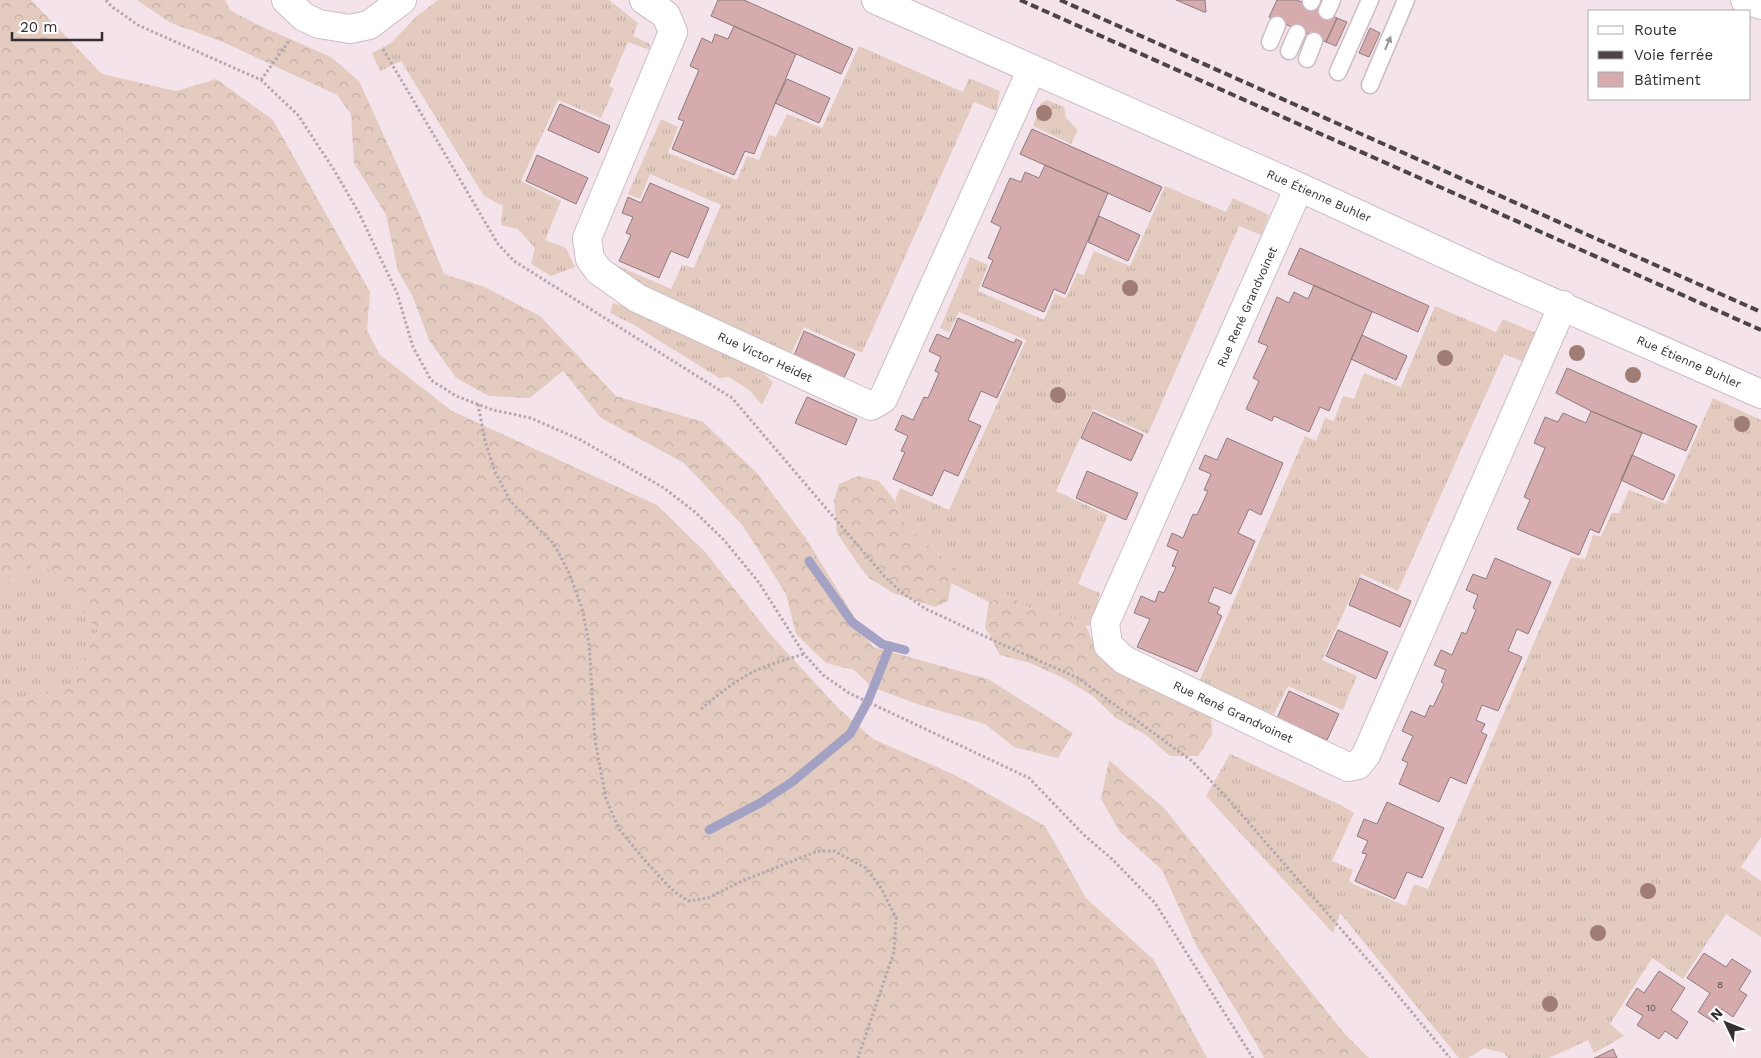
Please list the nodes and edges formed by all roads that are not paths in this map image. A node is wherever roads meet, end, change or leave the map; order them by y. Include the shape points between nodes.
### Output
1 (286, 0) edge
2 (402, 0) edge
3 (644, 0) edge
4 (876, 0) edge
5 (1370, 0) edge
6 (1406, 0) edge
7 (1745, 0) edge
8 (1761, 5) edge
9 (1277, 24) dead end
10 (1297, 33) dead end
11 (1270, 42) dead end
12 (1314, 42) dead end
13 (1289, 51) dead end
14 (1307, 59) dead end
15 (1032, 69) junction
16 (1338, 72) dead end
17 (1370, 85) dead end
18 (1299, 187) junction
19 (1563, 306) junction
20 (1761, 394) edge

1 - 2 street via 304,17 319,24 350,29 369,25
3 - 15 street, Rue Victor Heidet via 666,16 673,32 588,238 590,259 599,271 637,298 870,406 883,399
4 - 15 street, Rue Étienne Buhler
5 - 16 lane
17 -> 6 lane
7 - 8 street
9 - 11 lane
10 - 13 lane
12 - 14 lane
15 - 18 street, Rue Étienne Buhler
18 - 19 street, Rue Étienne Buhler
18 - 19 street, Rue René Grandvoinet via 1105,623 1108,645 1124,660 1348,766 1358,765 1366,755
19 - 20 street, Rue Étienne Buhler

